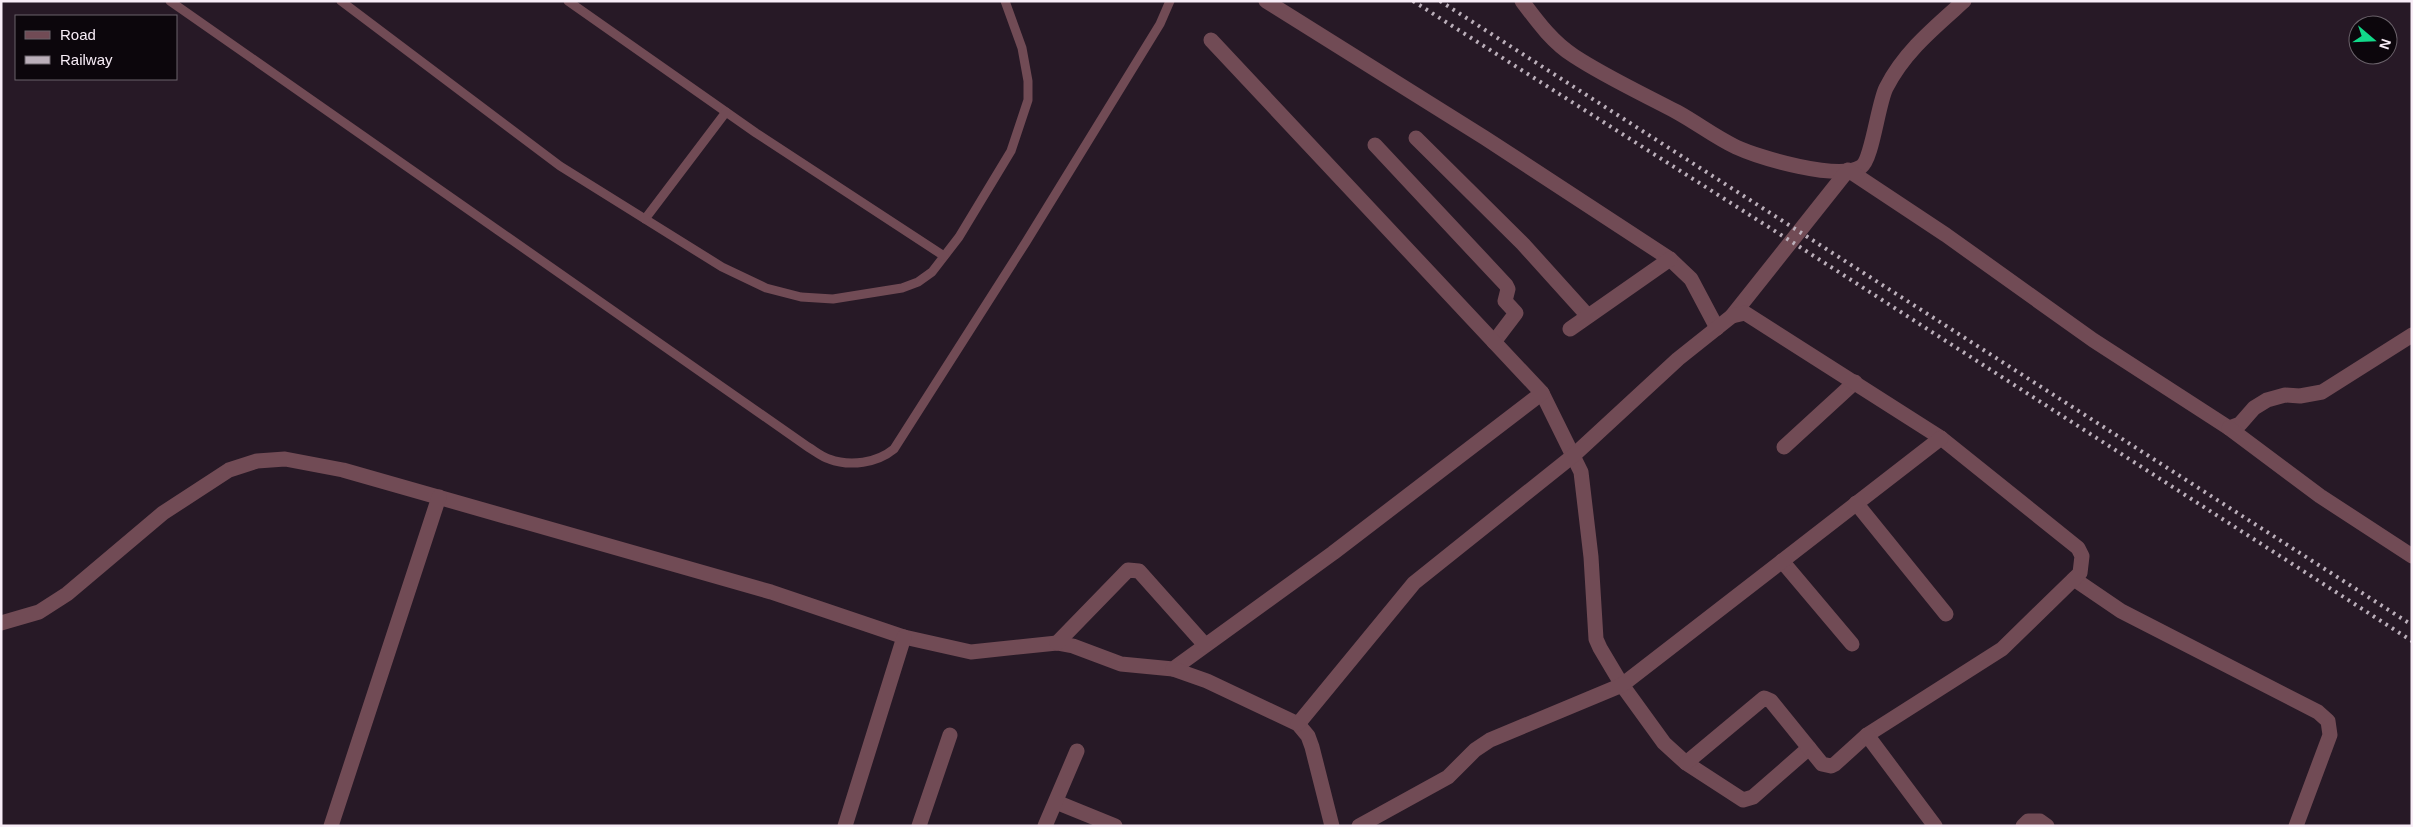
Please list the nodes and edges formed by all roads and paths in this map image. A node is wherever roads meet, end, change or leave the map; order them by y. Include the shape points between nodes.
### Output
1 (170, 1) edge
2 (341, 1) edge
3 (568, 1) edge
4 (1005, 1) edge
5 (1170, 1) edge
6 (1266, 1) edge
7 (1522, 1) edge
8 (1964, 1) edge
9 (1211, 40) dead end
10 (726, 112) junction
11 (1416, 138) dead end
12 (1375, 145) dead end
13 (1848, 170) junction
14 (645, 219) junction
15 (944, 256) junction
16 (1670, 259) junction
17 (1588, 316) junction
18 (1732, 316) junction
19 (1717, 328) junction
20 (1570, 329) dead end
21 (2412, 335) edge
22 (1494, 342) junction
23 (1855, 382) junction
24 (1542, 393) junction
25 (2229, 428) junction
26 (1941, 438) junction
27 (1784, 447) dead end
28 (1574, 455) junction
29 (439, 497) junction
30 (1856, 503) junction
31 (2412, 556) edge
32 (1782, 561) junction
33 (2074, 580) junction
34 (1946, 614) dead end
35 (1, 623) edge
36 (904, 637) junction
37 (1057, 643) junction
38 (1204, 644) junction
39 (1852, 644) dead end
40 (1173, 669) junction
41 (1622, 685) junction
42 (1298, 724) junction
43 (950, 735) dead end
44 (1867, 735) junction
45 (1809, 748) junction
46 (1077, 751) dead end
47 (1686, 763) junction
48 (1056, 802) junction
49 (1927, 822) edge
50 (331, 826) edge
51 (845, 826) edge
52 (919, 826) edge
53 (1045, 826) edge
54 (1115, 826) edge
55 (1332, 826) edge
56 (1359, 826) edge
57 (2023, 826) edge
58 (2047, 826) edge
59 (2296, 826) edge

1 - 5 lane via 808,447 829,459 860,462 885,456 894,449 1031,234 1160,24
2 - 14 lane via 560,166
3 - 10 lane
4 - 15 lane via 1022,48 1028,100 1011,150 959,237
6 - 16 street via 1461,122
7 - 13 street via 1546,32 1573,56 1736,147 1779,162 1821,171
8 - 13 street via 1918,42 1886,88 1866,160 1861,167
9 - 22 street
10 - 14 lane
10 - 15 lane
11 - 17 street via 1523,244
12 - 22 street via 1506,285 1505,301 1516,313
13 - 18 street
13 - 25 street via 2094,340
14 - 15 lane via 722,267 766,288 800,297 833,299 902,288 932,272
16 - 17 street
16 - 19 street via 1691,280
17 - 20 street
18 - 19 street
18 - 23 street via 1745,314 1755,318
19 - 28 street via 1678,359
21 - 25 street via 2322,392 2267,400 2254,408 2240,424
22 - 24 street
23 - 26 street
23 - 27 street
24 - 28 street
24 - 38 street via 1333,553
25 - 31 street via 2320,496
26 - 30 street
26 - 33 street via 2078,548 2082,556 2080,573
28 - 41 street via 1582,472 1596,638
28 - 42 street via 1414,583
29 - 35 street via 334,468 285,459 257,461 229,470 163,513 39,612
29 - 36 street via 771,592
29 - 50 street
30 - 32 street
30 - 34 street
32 - 39 street
32 - 41 street
33 - 44 street via 2002,649
33 - 59 street via 2121,611 2318,712 2328,721 2330,735
36 - 37 street via 972,652
36 - 51 street
37 - 38 street via 1128,570 1133,569 1139,571
37 - 40 street via 1122,664
38 - 40 street
40 - 42 street via 1207,681
41 - 47 street via 1664,743
41 - 56 street via 1490,740 1448,777
42 - 55 street via 1312,747
43 - 52 street
44 - 45 street via 1830,766 1822,764
44 - 49 street
45 - 47 street via 1748,800 1743,800
45 - 47 street via 1771,701 1761,698
46 - 48 street
48 - 53 street
48 - 54 street
57 - 58 street via 2028,821 2040,821

